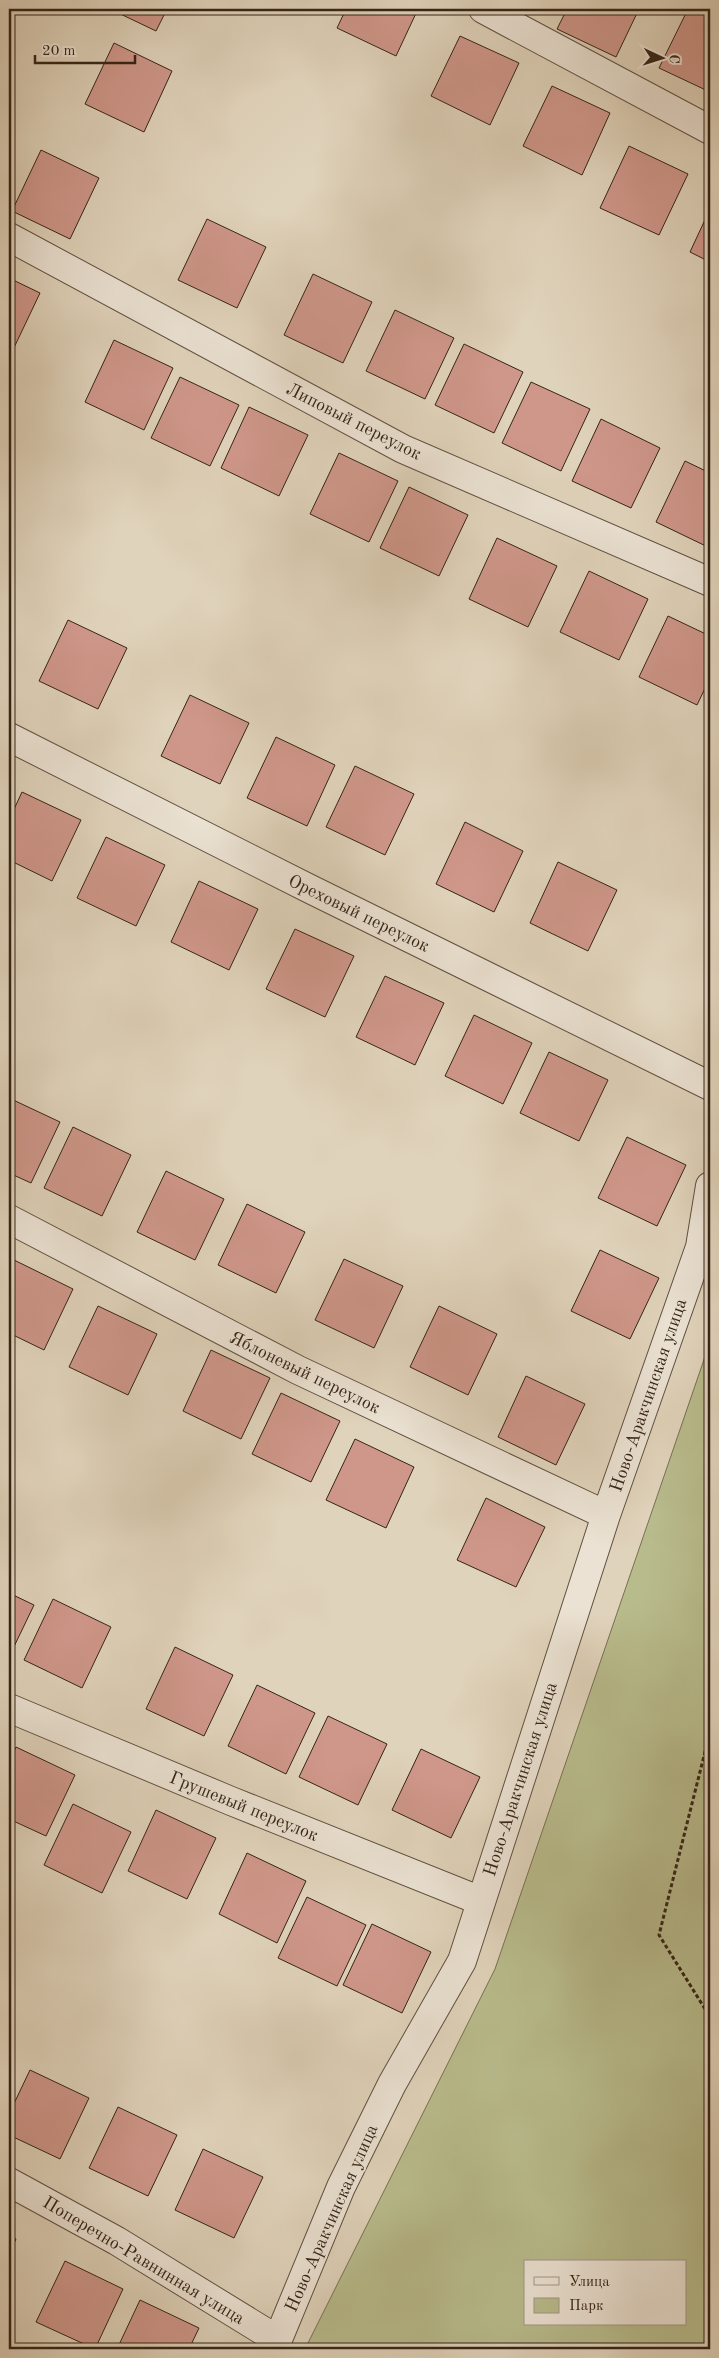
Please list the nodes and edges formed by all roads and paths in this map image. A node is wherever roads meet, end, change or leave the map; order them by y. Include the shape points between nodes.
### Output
1 (483, 9) edge
2 (710, 130) edge
3 (9, 237) edge
4 (710, 582) edge
5 (9, 737) edge
6 (710, 1086) edge
7 (710, 1186) edge
8 (9, 1219) edge
9 (606, 1515) junction
10 (9, 1708) edge
11 (710, 1732) edge
12 (481, 1901) junction
13 (710, 2018) edge
14 (9, 2182) edge
15 (276, 2345) edge

1 - 2 street
3 - 4 street, Липовый переулок via 403,449
5 - 6 street, Ореховый переулок
7 - 9 street, Ново-Аракчинская улица via 700,1247
8 - 9 street, Яблоневый переулок via 298,1370
9 - 12 street, Ново-Аракчинская улица
10 - 12 street, Грушевый переулок
11 - 13 path via 659,1935
12 - 15 street, Ново-Аракчинская улица via 462,1961 392,2084 341,2187
14 - 15 street, Поперечно-Равнинная улица via 117,2241

